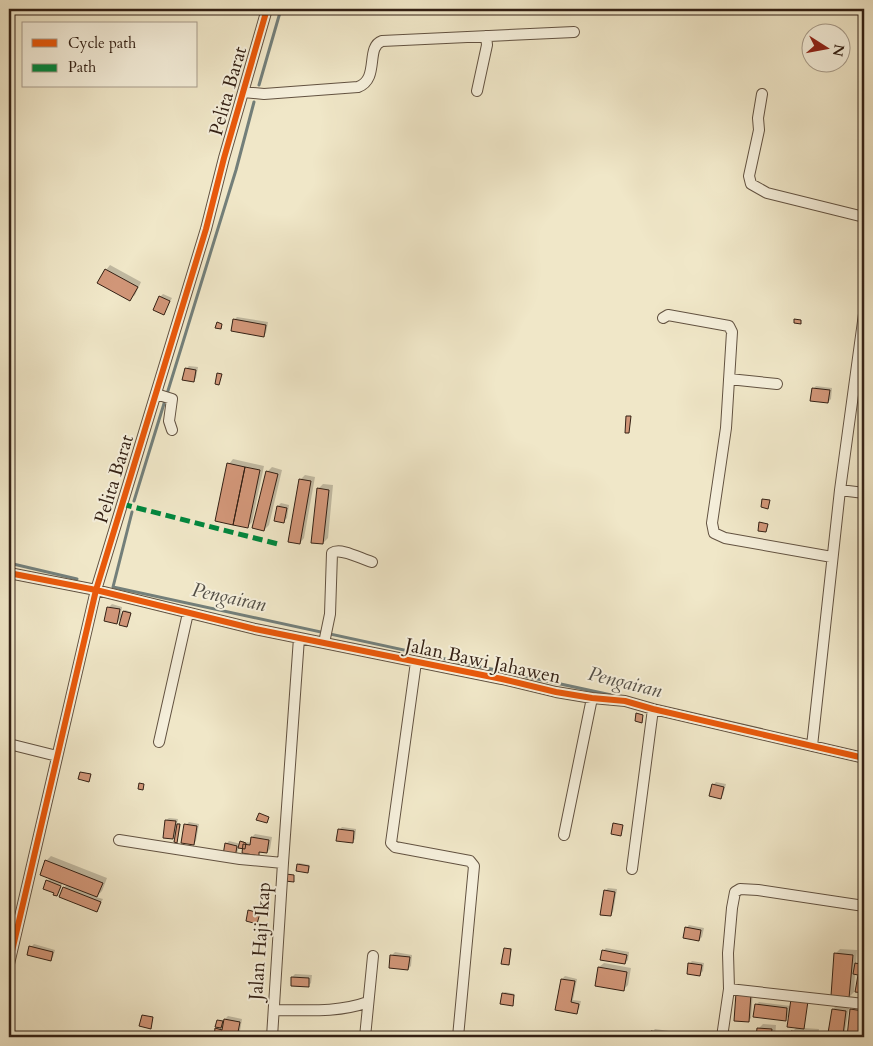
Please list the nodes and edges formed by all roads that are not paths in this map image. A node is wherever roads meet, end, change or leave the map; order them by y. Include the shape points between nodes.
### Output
1 (267, 9) edge
2 (574, 32) dead end
3 (486, 36) junction
4 (476, 91) dead end
5 (243, 92) junction
6 (762, 94) dead end
7 (864, 216) edge
8 (864, 314) edge
9 (663, 318) dead end
10 (729, 379) junction
11 (777, 384) dead end
12 (156, 394) junction
13 (172, 430) dead end
14 (840, 490) junction
15 (864, 493) edge
16 (832, 557) junction
17 (372, 562) dead end
18 (9, 573) edge
19 (96, 590) junction
20 (188, 613) junction
21 (298, 638) junction
22 (324, 643) junction
23 (416, 662) junction
24 (592, 698) junction
25 (653, 709) junction
26 (159, 742) dead end
27 (9, 744) edge
28 (812, 746) junction
29 (57, 756) junction
30 (864, 758) edge
31 (564, 835) dead end
32 (119, 840) dead end
33 (283, 863) junction
34 (632, 869) dead end
35 (864, 906) edge
36 (373, 956) dead end
37 (9, 958) edge
38 (730, 989) junction
39 (368, 1002) junction
40 (864, 1004) edge
41 (274, 1010) junction
42 (272, 1037) edge
43 (365, 1037) edge
44 (458, 1037) edge
45 (722, 1037) edge

1 - 5 street, Pelita Barat
2 - 3 street
3 - 4 street via 487,45
3 - 5 street via 379,42 367,82 358,88 261,94
5 - 12 street, Pelita Barat
6 - 7 street via 759,130 749,176 751,184 767,193
8 - 14 street
9 - 10 street via 668,315 729,326 732,332
10 - 11 street
10 - 16 street via 726,428 712,523 714,533 724,538
12 - 13 street via 172,399 169,421
12 - 19 street, Pelita Barat
14 - 15 street
14 - 16 street
16 - 28 street
17 - 22 street via 342,551 332,553 330,614
18 - 19 street, Jalan Bawi Jahawen
19 - 20 street, Jalan Bawi Jahawen
19 - 29 street, Pelita Barat
20 - 21 street, Jalan Bawi Jahawen
20 - 26 street
21 - 22 street, Jalan Bawi Jahawen
21 - 33 street
22 - 23 street, Jalan Bawi Jahawen
23 - 24 street, Jalan Bawi Jahawen
23 - 44 street via 391,842 395,847 470,861 474,866
24 - 25 street, Jalan Bawi Jahawen via 625,701
24 - 31 street
25 - 28 street, Jalan Bawi Jahawen
25 - 34 street
27 - 29 street
28 - 30 street, Jalan Bawi Jahawen
29 - 37 street, Pelita Barat
32 - 33 street, Jalan Haji Ikap via 240,860
33 - 41 street, Jalan Haji Ikap
35 - 38 street via 740,889 736,892 732,908 728,953
36 - 39 street
38 - 40 street
38 - 45 street
39 - 41 street via 334,1010
39 - 43 street
41 - 42 street, Jalan Haji Ikap

